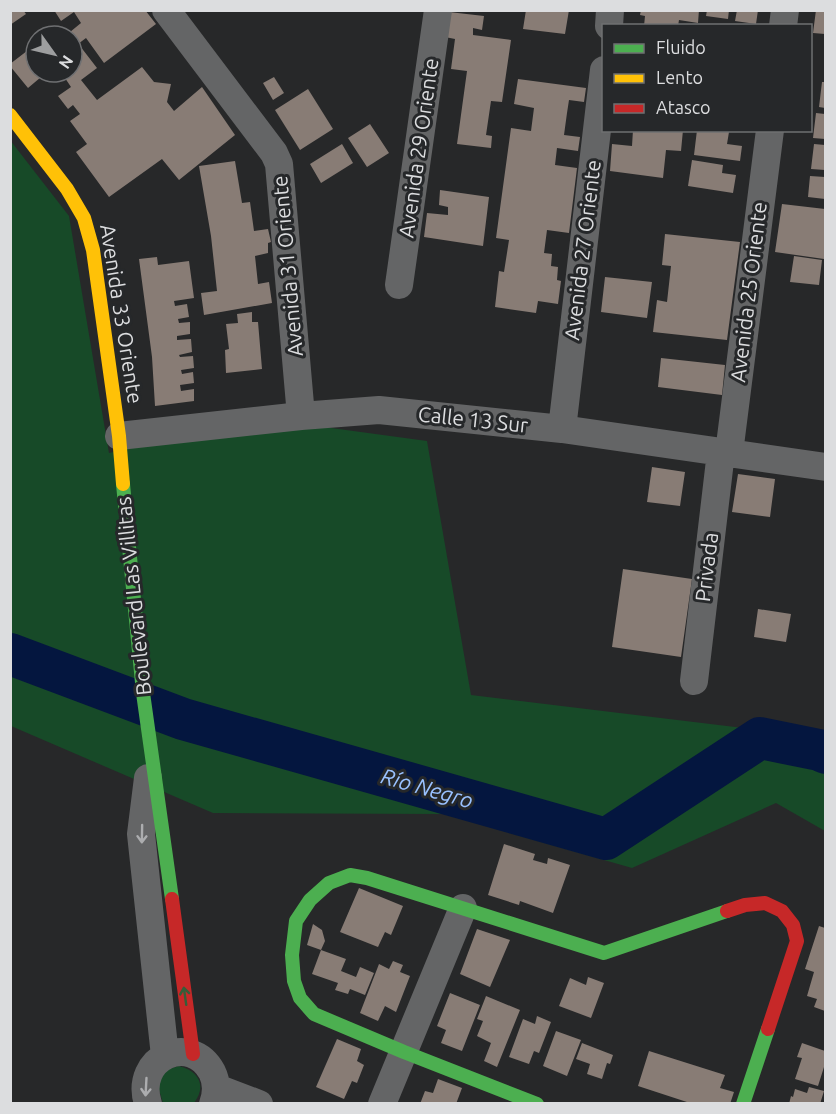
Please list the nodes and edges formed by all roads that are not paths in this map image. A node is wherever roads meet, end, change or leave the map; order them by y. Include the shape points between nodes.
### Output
1 (166, 10) edge
2 (438, 10) edge
3 (602, 79) edge
4 (10, 115) edge
5 (770, 132) edge
6 (399, 285) dead end
7 (301, 416) junction
8 (562, 429) junction
9 (119, 436) junction
10 (725, 453) junction
11 (825, 467) edge
12 (694, 681) dead end
13 (151, 755) junction
14 (463, 909) junction
15 (404, 1052) junction
16 (193, 1054) junction
17 (165, 1056) junction
18 (215, 1096) edge
19 (148, 1104) edge
20 (259, 1104) edge
21 (382, 1104) edge
22 (537, 1104) edge
23 (743, 1104) edge

1 - 7 street, Avenida 31 Oriente via 279,164
2 - 6 street, Avenida 29 Oriente
3 - 8 street, Avenida 27 Oriente
4 - 9 street, Avenida 33 Oriente via 67,189 84,218 93,250
5 - 10 street, Avenida 25 Oriente
7 - 8 street, Calle 13 Sur via 379,410
7 - 9 street, Calle 13 Sur
8 - 10 street, Calle 13 Sur
9 - 13 street, Boulevard Las Villitas
10 - 11 street, Calle 13 Sur
10 - 12 street, Privada
16 -> 13 street, Boulevard Las Villitas
13 -> 17 street, Boulevard Las Villitas via 141,834
14 - 15 street
14 - 15 street via 350,875 329,883 310,900 296,921 292,955 300,998 314,1014
14 - 23 street via 604,953 745,905 765,903 782,911 793,925 797,941
15 - 21 street
15 - 22 street
16 - 17 street
16 - 18 street via 210,1068 215,1078
17 -> 19 street via 148,1072
18 - 20 street

